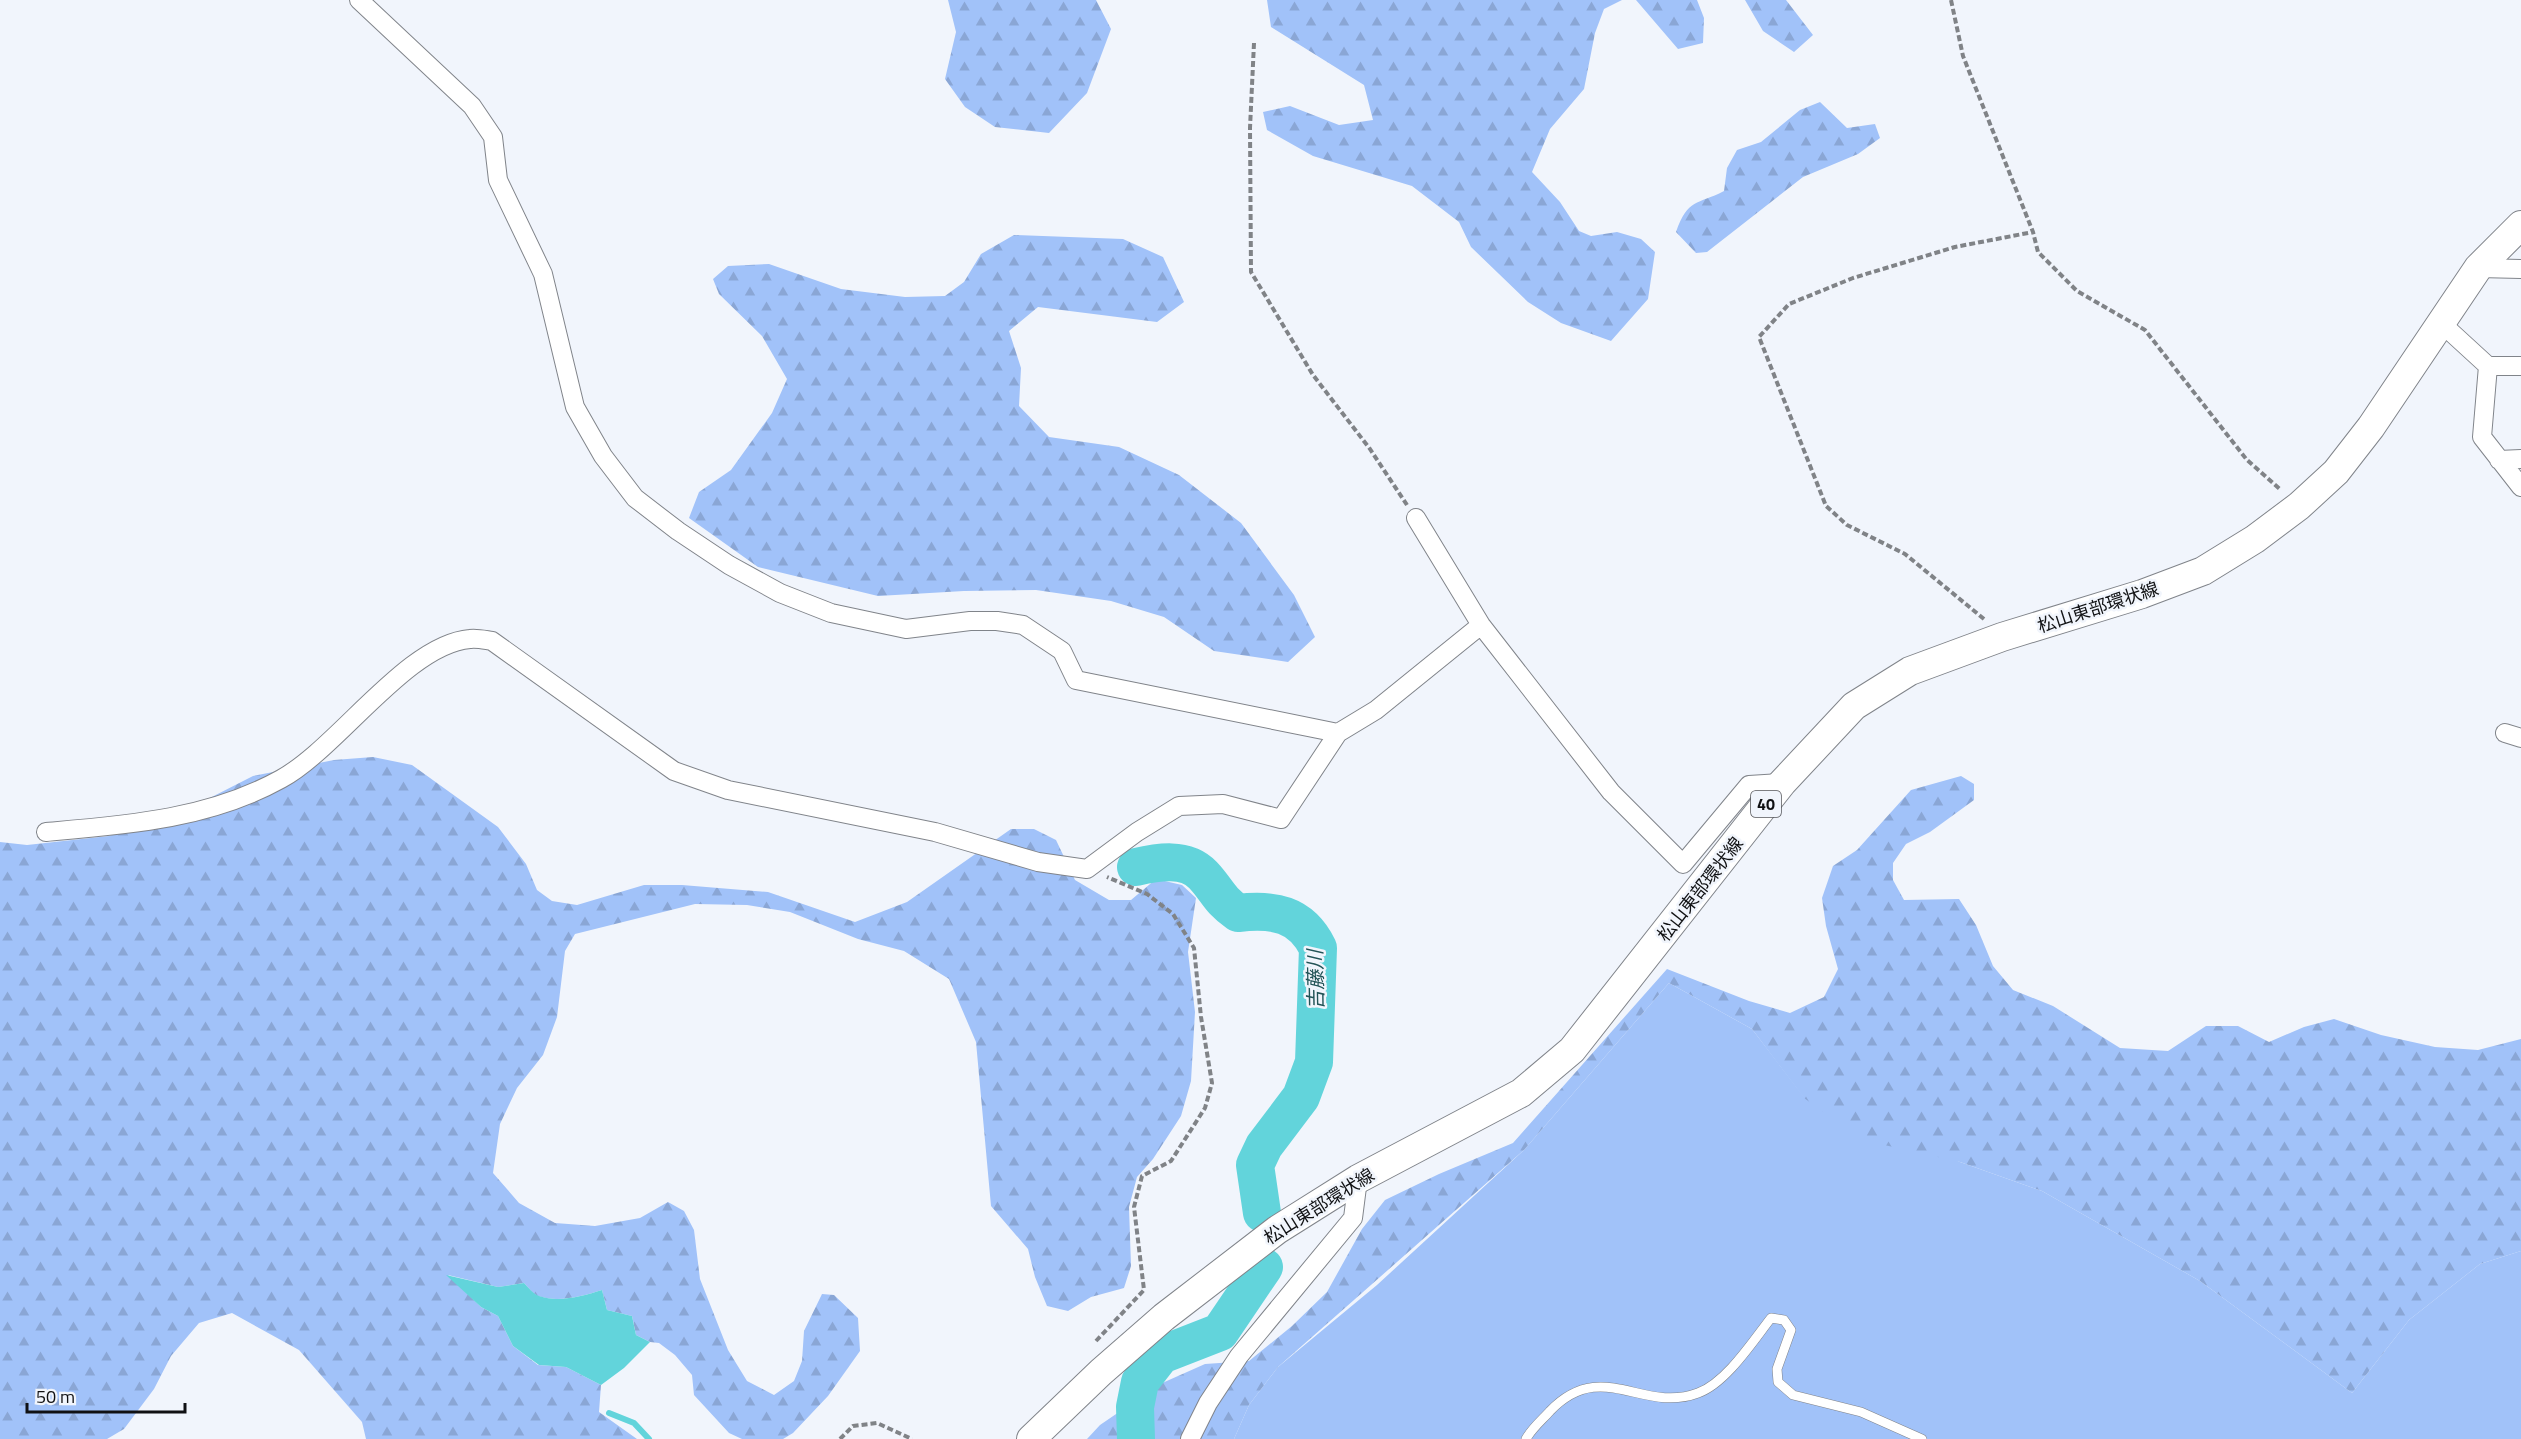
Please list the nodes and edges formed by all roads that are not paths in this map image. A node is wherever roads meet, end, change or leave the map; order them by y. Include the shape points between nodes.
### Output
1 (359, 0) edge
2 (2521, 225) edge
3 (2478, 268) junction
4 (2521, 268) edge
5 (2440, 322) junction
6 (2488, 366) junction
7 (2521, 366) edge
8 (2521, 459) edge
9 (2499, 460) junction
10 (2521, 488) edge
11 (1416, 518) road end
12 (1481, 625) junction
13 (1338, 733) junction
14 (1782, 783) junction
15 (46, 831) dead end
16 (1358, 1179) junction
17 (1031, 1439) edge
18 (1190, 1439) edge
19 (1527, 1439) edge
20 (1922, 1439) edge

1 - 13 street via 472,106 493,137 498,180 543,274 575,407 603,456 635,498 678,531 729,566 780,593 831,613 906,629 970,621 1023,625 1062,651 1076,680
2 - 3 main road, 松山東部環状線 / 40
3 - 4 street
3 - 5 main road, 松山東部環状線 / 40
5 - 6 street
5 - 14 main road, 松山東部環状線 / 40 via 2371,427 2336,472 2255,539 2203,571 1910,670 1854,706
6 - 7 street
6 - 9 street via 2482,437
8 - 9 street
9 - 10 street
11 - 12 street
12 - 13 street via 1376,710
12 - 14 street via 1611,792 1683,864 1749,785
13 - 15 street via 1281,819 1223,804 1179,806 1088,869 1038,862 935,832 728,790 674,771 492,641 470,639 441,647 410,666 328,743 282,779 200,811 137,824
14 - 16 main road, 松山東部環状線 / 40 via 1572,1050 1521,1093
16 - 17 main road, 松山東部環状線 / 40 via 1277,1230 1164,1317
16 - 18 street via 1353,1218 1239,1356
19 - 20 lane via 1559,1402 1588,1386 1671,1398 1698,1393 1722,1377 1771,1318 1784,1320 1791,1330 1777,1369 1778,1382 1793,1395 1861,1412

